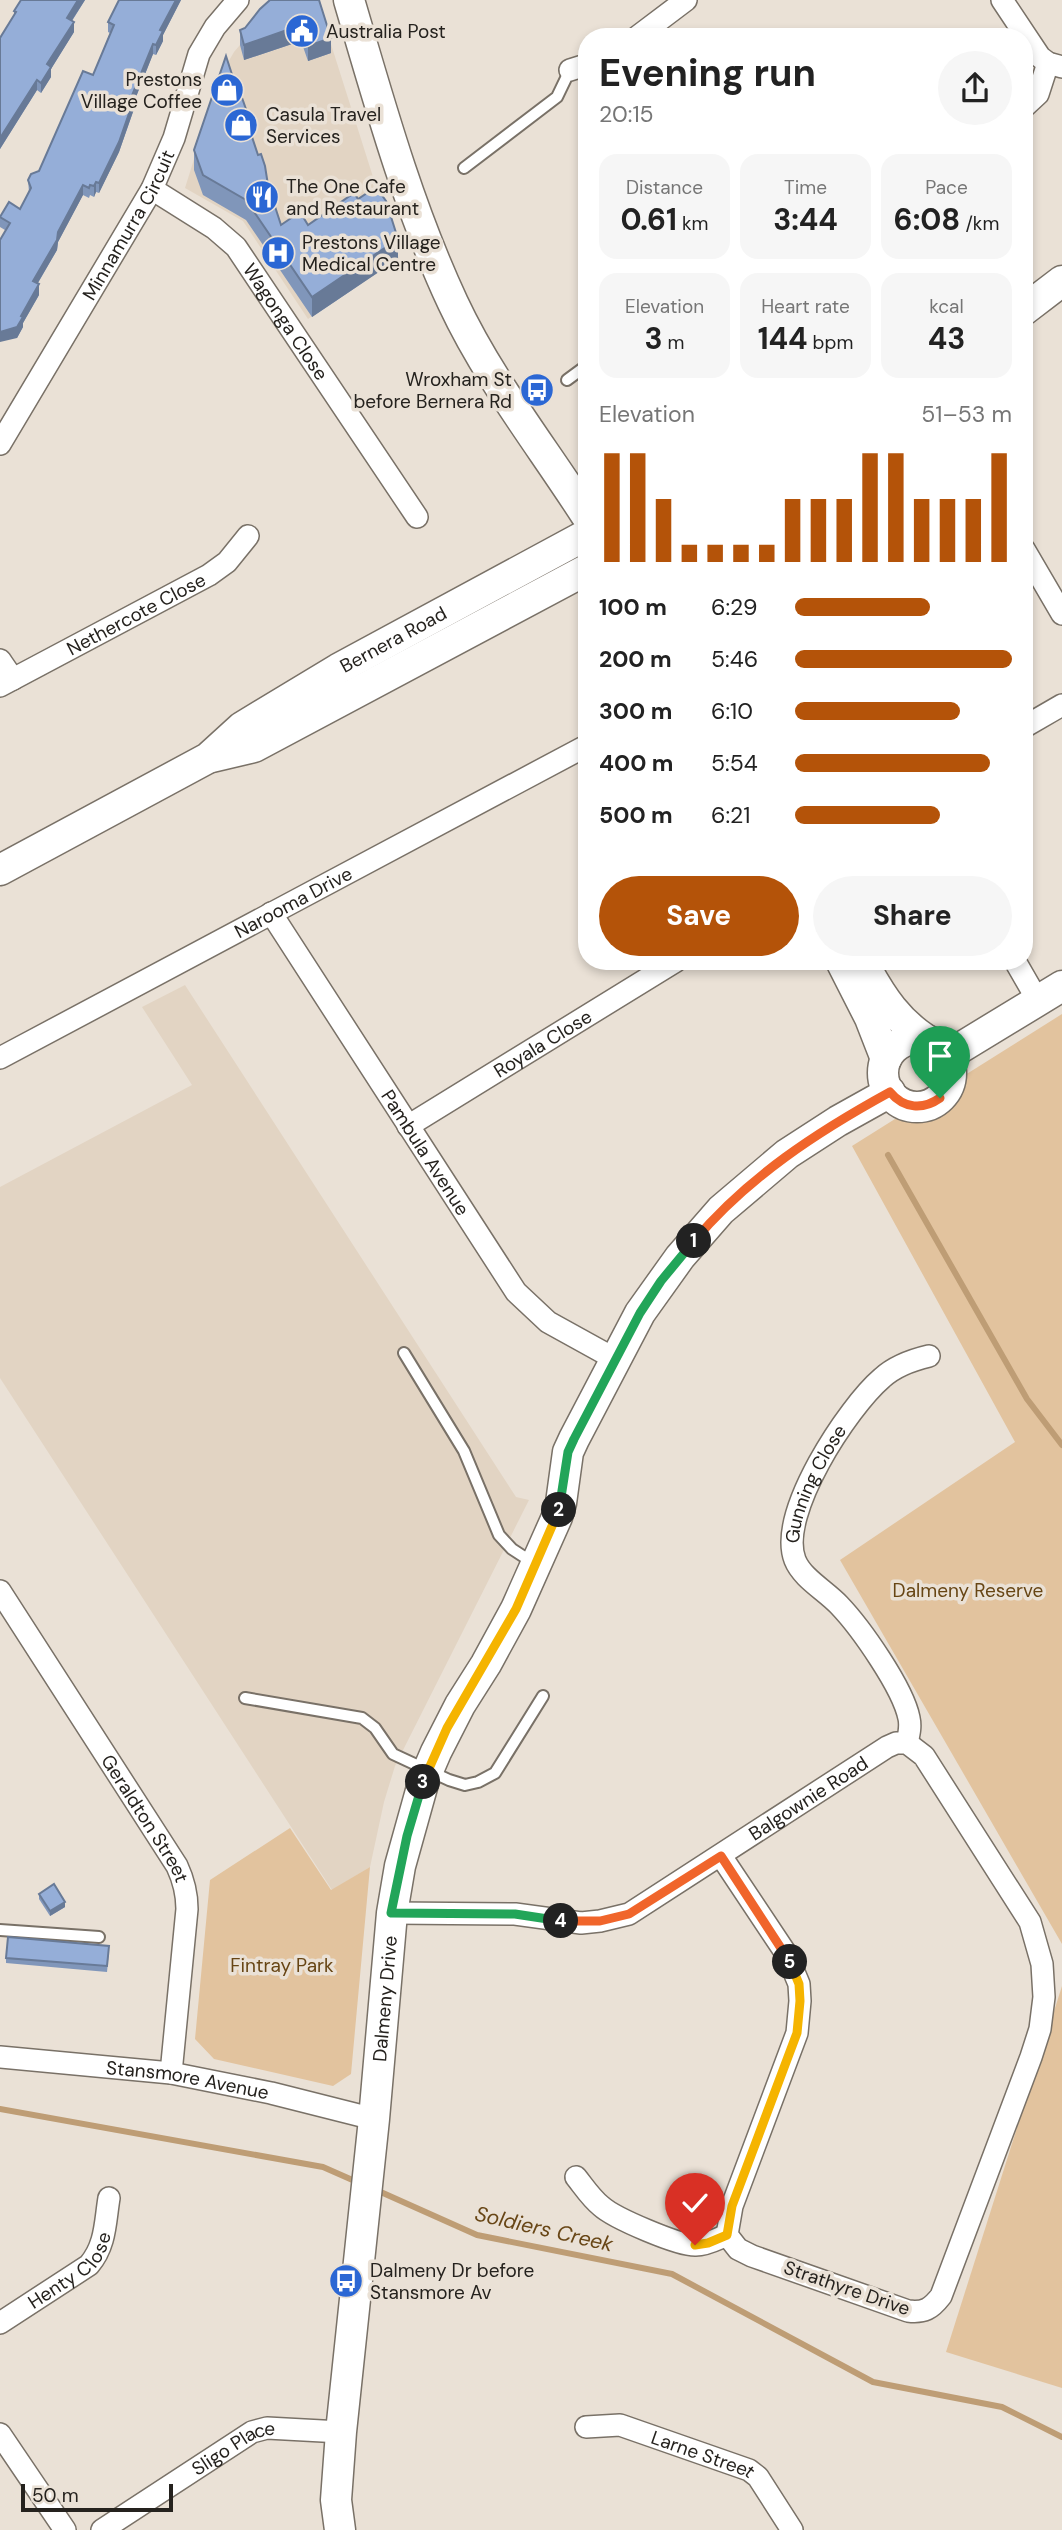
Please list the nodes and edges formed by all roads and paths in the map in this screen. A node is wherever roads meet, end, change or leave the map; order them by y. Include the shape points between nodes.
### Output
1 (238, 0) edge
2 (349, 0) edge
3 (371, 0) edge
4 (686, 0) edge
5 (1002, 0) edge
6 (649, 28) edge
7 (1021, 28) edge
8 (1033, 46) edge
9 (1055, 65) edge
10 (578, 68) edge
11 (1033, 99) edge
12 (464, 168) dead end
13 (152, 189) junction
14 (1062, 281) edge
15 (1033, 301) edge
16 (578, 372) edge
17 (567, 380) dead end
18 (0, 444) edge
19 (578, 466) edge
20 (578, 503) edge
21 (417, 517) dead end
22 (248, 536) dead end
23 (578, 539) edge
24 (1033, 564) edge
25 (578, 574) edge
26 (1062, 614) edge
27 (0, 660) edge
28 (6, 683) edge
29 (1062, 705) edge
30 (1033, 722) edge
31 (578, 750) edge
32 (208, 758) junction
33 (0, 870) edge
34 (271, 913) junction
35 (661, 970) edge
36 (846, 970) edge
37 (866, 970) edge
38 (1025, 970) edge
39 (1050, 994) edge
40 (936, 1047) junction
41 (0, 1058) edge
42 (886, 1059) junction
43 (890, 1092) junction
44 (408, 1126) junction
45 (404, 1353) dead end
46 (929, 1356) dead end
47 (615, 1359) junction
48 (535, 1564) junction
49 (0, 1591) edge
50 (543, 1696) dead end
51 (245, 1698) dead end
52 (907, 1744) junction
53 (428, 1770) junction
54 (721, 1856) junction
55 (391, 1913) junction
56 (0, 1930) edge
57 (99, 1937) dead end
58 (0, 2057) edge
59 (171, 2073) junction
60 (374, 2119) junction
61 (576, 2177) dead end
62 (108, 2198) dead end
63 (727, 2235) junction
64 (0, 2323) edge
65 (586, 2427) dead end
66 (341, 2432) junction
67 (0, 2434) edge
68 (65, 2530) edge
69 (102, 2530) edge
70 (340, 2530) edge
71 (792, 2530) edge

1 - 13 street, Minnamurra Circuit via 199,54 174,138
2 - 20 street via 412,201 453,304
3 - 19 street via 438,215 481,317
4 - 6 street
5 - 7 street
8 - 9 street via 1040,57
9 - 11 street
10 - 12 lane via 556,97
13 - 18 street, Minnamurra Circuit
13 - 21 street, Wagonga Close via 236,247
14 - 15 street
16 - 17 lane
22 - 28 street, Nethercote Close via 234,555 209,575
23 - 32 street, Bernera Road via 338,669 242,727
24 - 26 street
25 - 32 street, Bernera Road via 254,747
27 - 28 street, Nethercote Close
29 - 30 street
31 - 34 street, Narooma Drive
32 - 33 street, Bernera Road
34 - 41 street, Narooma Drive
34 - 44 street, Pambula Avenue
35 - 44 street, Royala Close
36 - 42 street
37 - 40 street via 892,1012
38 - 39 street
39 - 40 street
40 - 42 street via 911,1039 899,1044
40 - 43 street via 951,1068 951,1080 935,1102 914,1107
42 - 43 street via 883,1073
43 - 47 street, Dalmeny Drive via 788,1154 721,1210 661,1281
44 - 47 street, Pambula Avenue via 527,1304
45 - 48 lane via 464,1451 499,1535
46 - 52 street, Gunning Close via 892,1370 852,1411 812,1475 793,1535 795,1561 858,1626 903,1701 911,1730
47 - 48 street, Dalmeny Drive via 568,1452 561,1503
48 - 53 street, Dalmeny Drive via 516,1609
49 - 59 street, Geraldton Street via 184,1881 187,1909
50 - 53 lane via 495,1773 465,1785
51 - 53 lane via 362,1718 393,1754
52 - 54 street, Balgownie Road via 887,1746
52 - 63 street, Strathyre Drive via 924,1756 1030,1922 1042,1964 1044,1997 1031,2057 941,2296 928,2310 908,2311 752,2256 738,2249
53 - 55 street, Dalmeny Drive via 407,1836
54 - 55 street, Balgownie Road via 629,1914 600,1921 515,1914
54 - 63 street via 787,1955 799,1984 800,2001 797,2033 732,2206
55 - 60 street, Dalmeny Drive
56 - 57 lane
58 - 59 street, Stansmore Avenue
59 - 60 street, Stansmore Avenue
60 - 66 street, Dalmeny Drive
61 - 63 street via 613,2216 675,2241 695,2245
62 - 64 street, Henty Close via 97,2256
65 - 71 street, Larne Street via 620,2425 748,2470 758,2477
66 - 69 street, Sligo Place via 267,2428 252,2432
66 - 70 street, Dalmeny Drive via 336,2500
67 - 68 street

